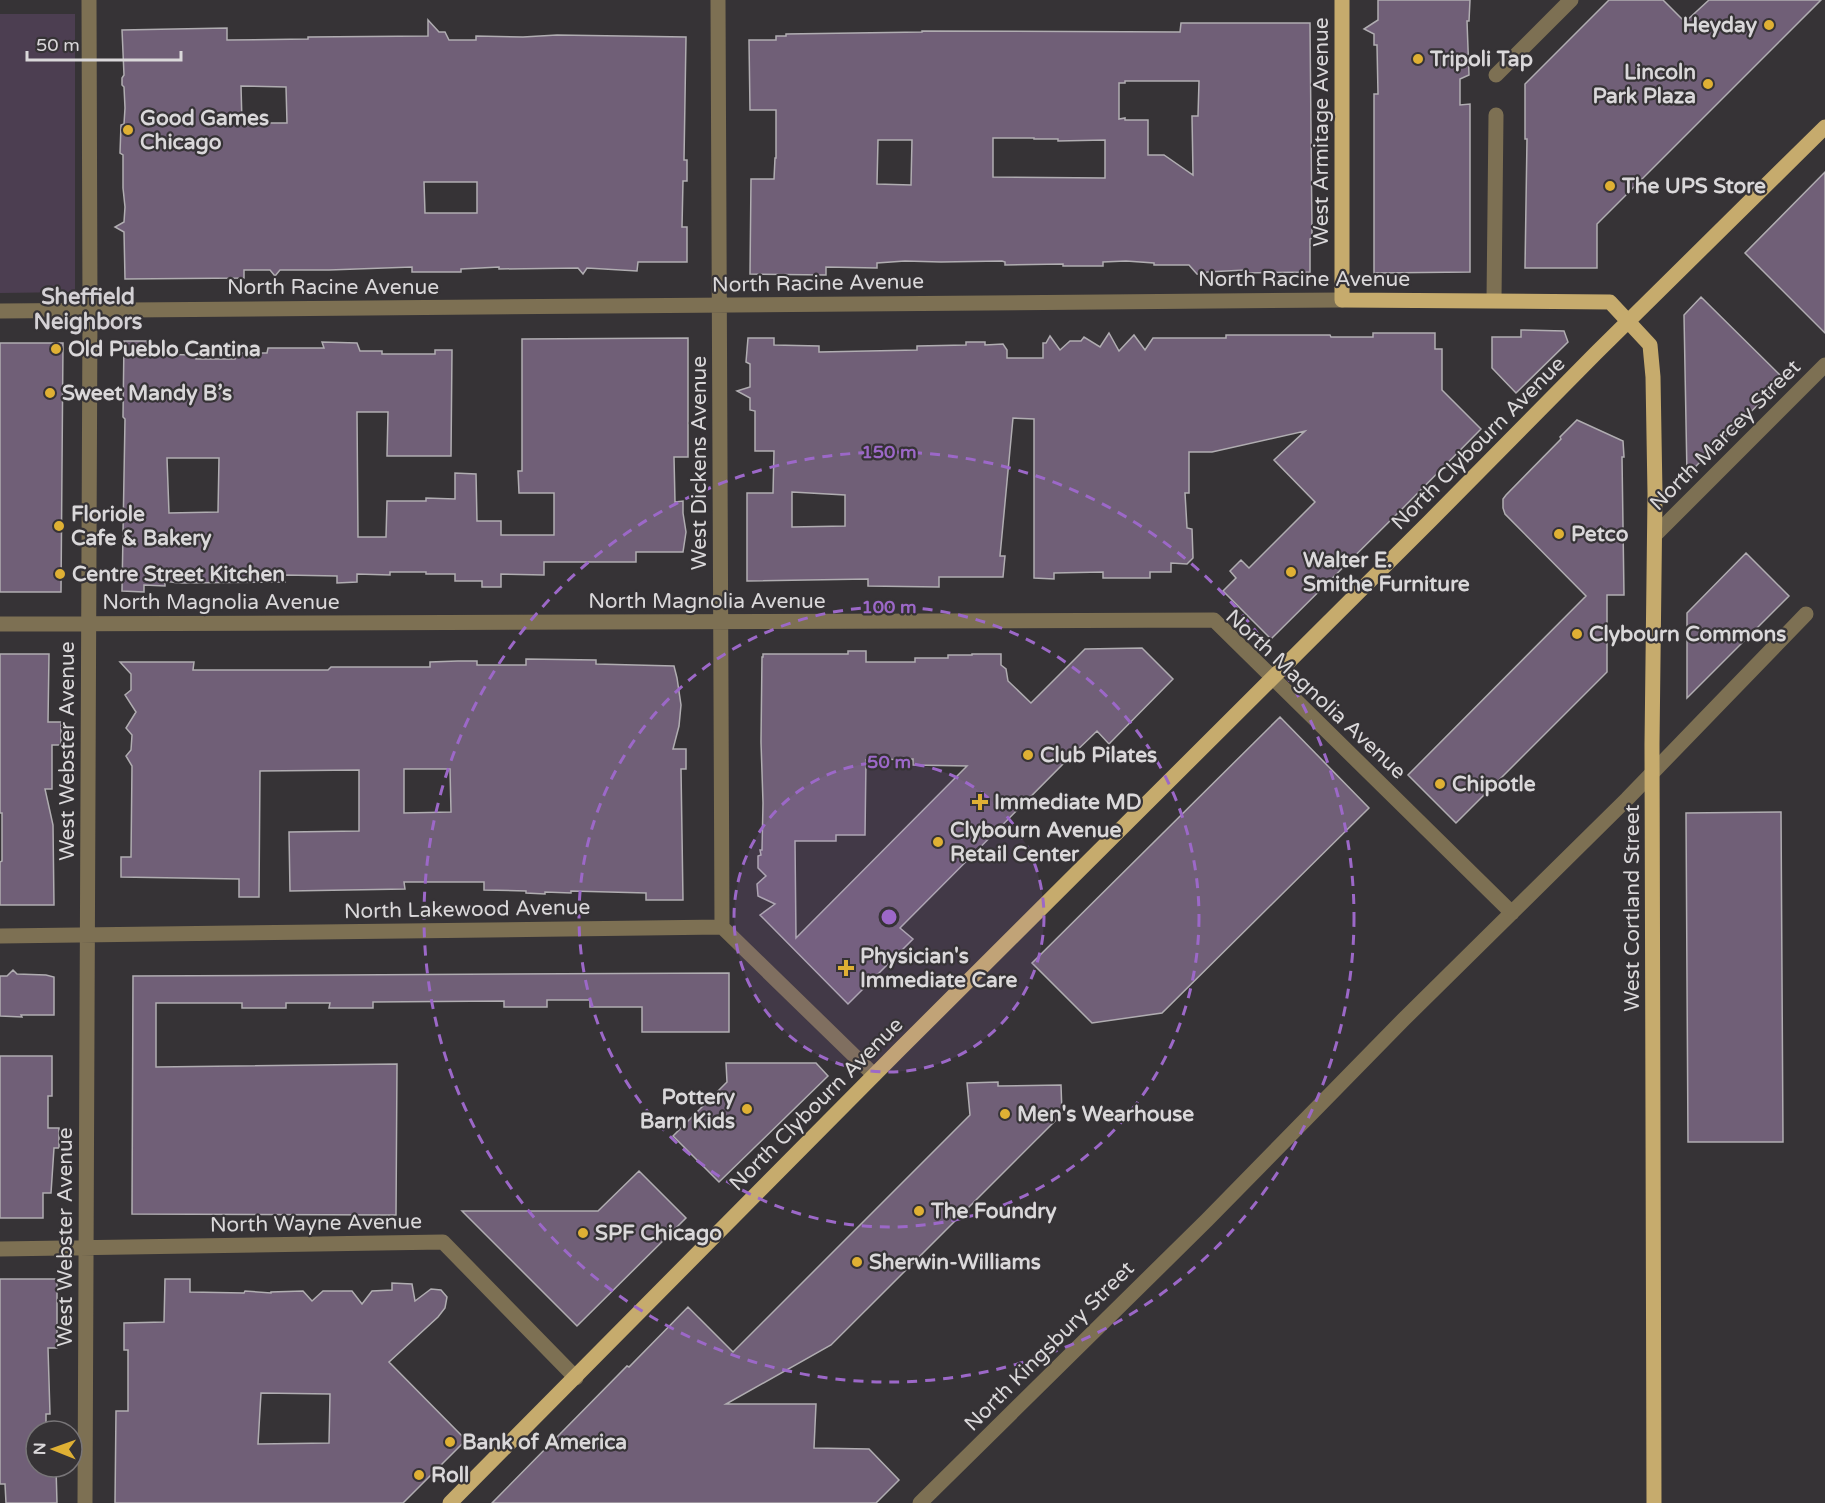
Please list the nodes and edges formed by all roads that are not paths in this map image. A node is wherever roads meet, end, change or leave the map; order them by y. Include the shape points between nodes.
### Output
1 (89, 0) edge
2 (718, 0) edge
3 (1342, 0) edge
4 (1571, 0) edge
5 (1496, 75) dead end
6 (1496, 116) dead end
7 (1825, 127) edge
8 (1342, 300) junction
9 (1494, 300) junction
10 (720, 305) junction
11 (90, 310) junction
12 (0, 311) edge
13 (1629, 321) junction
14 (1825, 365) edge
15 (1655, 535) junction
16 (1806, 614) dead end
17 (721, 622) junction
18 (0, 624) edge
19 (88, 624) junction
20 (1272, 678) junction
21 (1653, 771) junction
22 (1512, 913) junction
23 (722, 927) junction
24 (87, 934) junction
25 (0, 936) edge
26 (874, 1075) junction
27 (86, 1248) junction
28 (0, 1249) edge
29 (576, 1378) junction
30 (85, 1503) edge
31 (450, 1503) edge
32 (920, 1503) edge
33 (1654, 1503) edge

1 - 11 street, West Webster Avenue
2 - 10 street, West Dickens Avenue
3 - 8 main road, West Armitage Avenue
4 - 5 street
6 - 9 street
7 - 13 main road, North Clybourn Avenue
8 - 9 main road, North Racine Avenue
8 - 10 street, North Racine Avenue
9 - 13 main road, North Racine Avenue via 1610,302
10 - 11 street, North Racine Avenue
10 - 17 street, West Dickens Avenue
11 - 12 street, North Racine Avenue
11 - 19 street, West Webster Avenue
13 - 15 main road, West Cortland Street via 1650,345
13 - 20 main road, North Clybourn Avenue
14 - 15 street, North Marcey Street
15 - 21 main road, West Cortland Street
16 - 21 street, North Kingsbury Street
17 - 19 street, North Magnolia Avenue
17 - 20 street, North Magnolia Avenue via 1214,621
17 - 23 street, West Dickens Avenue
18 - 19 street, North Magnolia Avenue
19 - 24 street, West Webster Avenue
20 - 22 street, North Magnolia Avenue
20 - 26 main road, North Clybourn Avenue
21 - 22 street, North Kingsbury Street
21 - 33 main road, West Cortland Street
22 - 32 street, North Kingsbury Street
23 - 24 street, North Lakewood Avenue
23 - 26 street
24 - 25 street, North Lakewood Avenue
24 - 27 street, West Webster Avenue
26 - 29 main road, North Clybourn Avenue
27 - 28 street, North Wayne Avenue
27 - 29 street, North Wayne Avenue via 444,1242
27 - 30 street, West Webster Avenue
29 - 31 main road, North Clybourn Avenue

